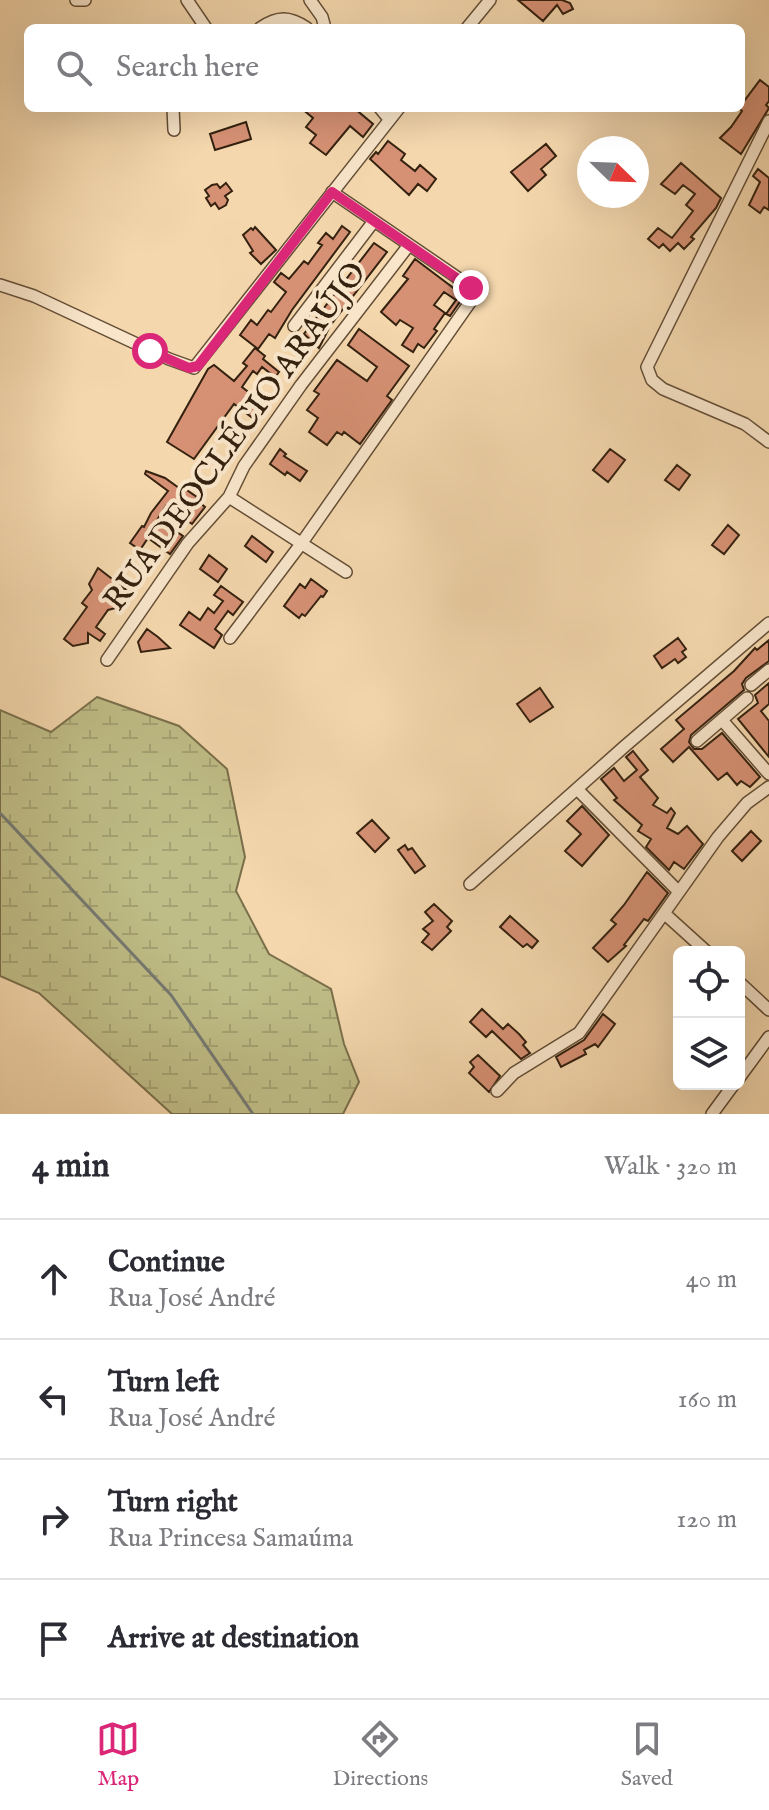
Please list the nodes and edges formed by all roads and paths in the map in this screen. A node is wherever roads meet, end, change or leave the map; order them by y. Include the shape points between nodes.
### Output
1 (76, 0) edge
2 (85, 0) edge
3 (187, 0) edge
4 (310, 0) edge
5 (490, 0) edge
6 (203, 24) edge
7 (269, 24) edge
8 (301, 24) edge
9 (324, 24) edge
10 (470, 24) edge
11 (173, 112) edge
12 (383, 112) edge
13 (395, 112) edge
14 (389, 119) junction
15 (769, 121) edge
16 (174, 130) dead end
17 (332, 192) junction
18 (374, 221) junction
19 (409, 245) junction
20 (0, 285) edge
21 (294, 326) dead end
22 (769, 442) edge
23 (229, 497) junction
24 (301, 544) junction
25 (346, 572) dead end
26 (769, 623) edge
27 (230, 638) dead end
28 (107, 660) dead end
29 (769, 670) edge
30 (751, 685) dead end
31 (747, 698) dead end
32 (722, 720) junction
33 (697, 741) dead end
34 (769, 774) edge
35 (769, 787) edge
36 (577, 789) junction
37 (470, 884) dead end
38 (678, 891) junction
39 (665, 914) junction
40 (700, 946) edge
41 (745, 988) edge
42 (769, 1010) edge
43 (769, 1037) edge
44 (745, 1070) edge
45 (730, 1090) edge
46 (497, 1091) dead end
47 (712, 1114) edge

1 - 2 street
3 - 6 street
4 - 9 street
5 - 10 street
7 - 8 street via 285,17
11 - 16 street
12 - 14 street
13 - 14 street
14 - 17 street
15 - 22 street via 649,359 656,385 745,424
17 - 18 street
17 - 20 street via 194,368
18 - 19 street
18 - 21 street
19 - 23 street, RUA DEOCLÉCIO ARAÚJO via 301,385 244,466
19 - 24 street via 466,284 473,298
23 - 24 street
23 - 28 street, RUA DEOCLÉCIO ARAÚJO via 188,543
24 - 25 street
24 - 27 street
26 - 36 street
29 - 30 street
31 - 32 street
32 - 33 street
32 - 34 street
35 - 38 street via 747,803
36 - 37 street
36 - 38 street
38 - 39 street
39 - 40 street
39 - 46 street via 579,1033 514,1073
41 - 42 street
43 - 44 street
45 - 47 street

